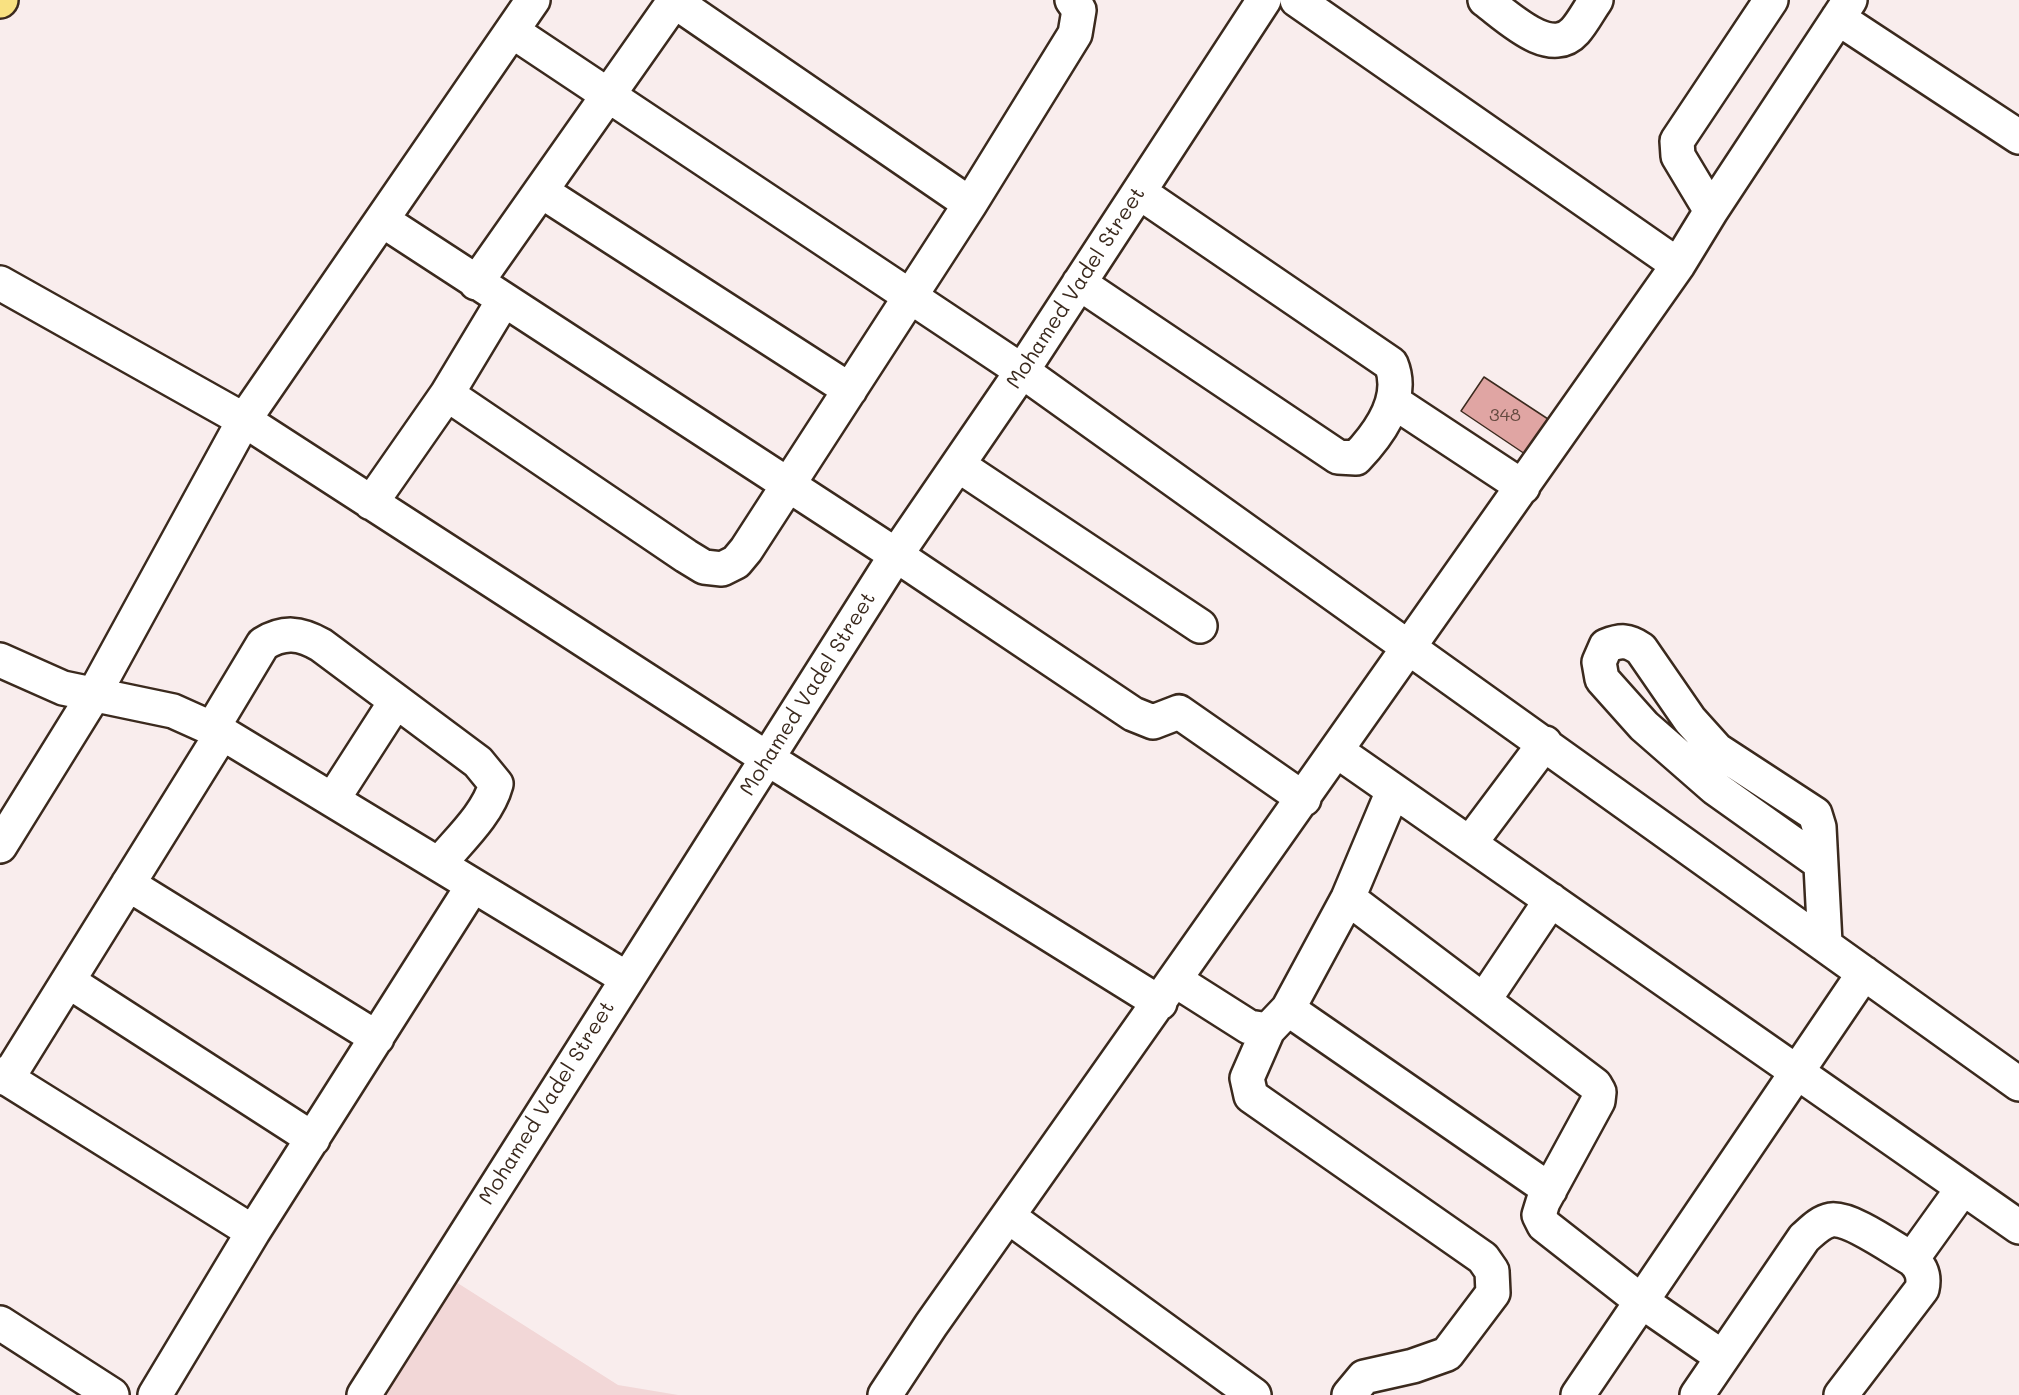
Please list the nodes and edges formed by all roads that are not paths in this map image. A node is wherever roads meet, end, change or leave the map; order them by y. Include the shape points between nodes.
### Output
1 (533, 0) edge
2 (1072, 0) edge
3 (1264, 0) edge
4 (1297, 0) edge
5 (1485, 0) edge
6 (1596, 0) edge
7 (1771, 0) edge
8 (674, 1) edge
9 (1844, 9) edge
10 (512, 30) junction
11 (609, 95) junction
12 (2019, 137) edge
13 (542, 191) junction
14 (1139, 192) junction
15 (970, 204) junction
16 (1711, 211) junction
17 (382, 220) junction
18 (1678, 265) junction
19 (0, 283) edge
20 (476, 283) junction
21 (1079, 283) junction
22 (911, 295) junction
23 (502, 301) junction
24 (1022, 371) junction
25 (850, 390) junction
26 (447, 393) junction
27 (1395, 402) junction
28 (244, 420) junction
29 (958, 465) junction
30 (788, 486) junction
31 (1523, 487) junction
32 (371, 503) junction
33 (896, 555) junction
34 (1200, 626) dead end
35 (1411, 648) junction
36 (0, 660) edge
37 (93, 696) junction
38 (396, 701) junction
39 (217, 731) junction
40 (1545, 743) junction
41 (1337, 751) junction
42 (768, 759) junction
43 (1393, 791) junction
44 (333, 799) junction
45 (1304, 799) junction
46 (1470, 843) junction
47 (0, 846) edge
48 (1819, 862) junction
49 (439, 864) junction
50 (128, 884) junction
51 (472, 887) junction
52 (1348, 898) junction
53 (1551, 900) junction
54 (1825, 943) junction
55 (1864, 973) junction
56 (626, 978) junction
57 (68, 981) junction
58 (1168, 992) junction
59 (1484, 1000) junction
60 (1278, 1020) junction
61 (377, 1038) junction
62 (1798, 1072) junction
63 (4, 1076) edge
64 (2019, 1084) edge
65 (313, 1139) junction
66 (1963, 1188) junction
67 (1550, 1190) junction
68 (1009, 1217) junction
69 (2019, 1227) edge
70 (253, 1232) junction
71 (1912, 1259) junction
72 (1641, 1301) junction
73 (0, 1323) edge
74 (1722, 1357) junction
75 (1214, 1384) edge
76 (112, 1395) edge
77 (155, 1395) edge
78 (364, 1395) edge
79 (885, 1395) edge
80 (1254, 1395) edge
81 (1349, 1395) edge
82 (1578, 1395) edge
83 (1696, 1395) edge
84 (1841, 1395) edge

1 - 10 street
2 - 15 street via 1079,10 1075,34
3 - 14 street, Mohamed Vadel Street
4 - 18 street
5 - 6 street via 1545,41 1561,42 1575,32
7 - 16 street via 1677,141 1678,156
8 - 11 street
8 - 15 street
9 - 12 street
9 - 16 street
10 - 11 street
10 - 17 street
11 - 13 street
11 - 22 street
13 - 20 street
13 - 25 street
14 - 21 street, Mohamed Vadel Street
14 - 27 street via 1391,364 1397,377
15 - 22 street
16 - 18 street
17 - 20 street
17 - 28 street
18 - 31 street
19 - 28 street
20 - 23 street
21 - 24 street, Mohamed Vadel Street
21 - 27 street via 1338,457 1356,458
22 - 24 street
22 - 25 street
23 - 26 street
23 - 30 street
24 - 29 street, Mohamed Vadel Street
24 - 35 street
25 - 30 street
26 - 30 street via 705,567 722,569 736,562
26 - 32 street
27 - 31 street
28 - 32 street
28 - 37 street
29 - 33 street, Mohamed Vadel Street
29 - 34 street
30 - 33 street
31 - 35 street
32 - 42 street
33 - 42 street, Mohamed Vadel Street
33 - 45 street via 1133,714 1153,722 1179,712
35 - 40 street
35 - 41 street
36 - 37 street via 63,688
37 - 39 street via 173,711
37 - 47 street
38 - 39 street via 321,645 304,635 288,634 263,644
38 - 44 street
38 - 49 street via 478,762 496,784 485,808
39 - 44 street
39 - 50 street
40 - 46 street
40 - 54 street
41 - 43 street
41 - 45 street
42 - 56 street, Mohamed Vadel Street
42 - 58 street
43 - 46 street
43 - 52 street
44 - 49 street
45 - 58 street
46 - 53 street
48 - 48 street via 1815,814 1717,750 1690,720 1641,649 1630,641 1618,640 1606,646 1599,662 1602,679 1644,726 1715,788
48 - 54 street
49 - 51 street
50 - 57 street
50 - 61 street
51 - 56 street
51 - 61 street
52 - 59 street
52 - 60 street
53 - 59 street
53 - 62 street
54 - 55 street
55 - 62 street
55 - 64 street
56 - 78 street, Mohamed Vadel Street
57 - 63 street
57 - 65 street
58 - 60 street via 1249,1027
58 - 68 street
59 - 67 street via 1588,1078 1599,1092 1594,1110
60 - 67 street
60 - 81 street via 1247,1078 1251,1096 1482,1258 1492,1270 1493,1293 1447,1354 1364,1377
61 - 65 street
62 - 66 street
62 - 72 street
63 - 70 street
65 - 70 street
66 - 69 street
66 - 71 street
67 - 72 street via 1540,1212 1544,1225
68 - 75 street
68 - 79 street
70 - 77 street
71 - 74 street via 1846,1222 1823,1223 1804,1238
71 - 84 street via 1923,1274 1922,1289
72 - 74 street
72 - 82 street
73 - 76 street
74 - 83 street
75 - 80 street

